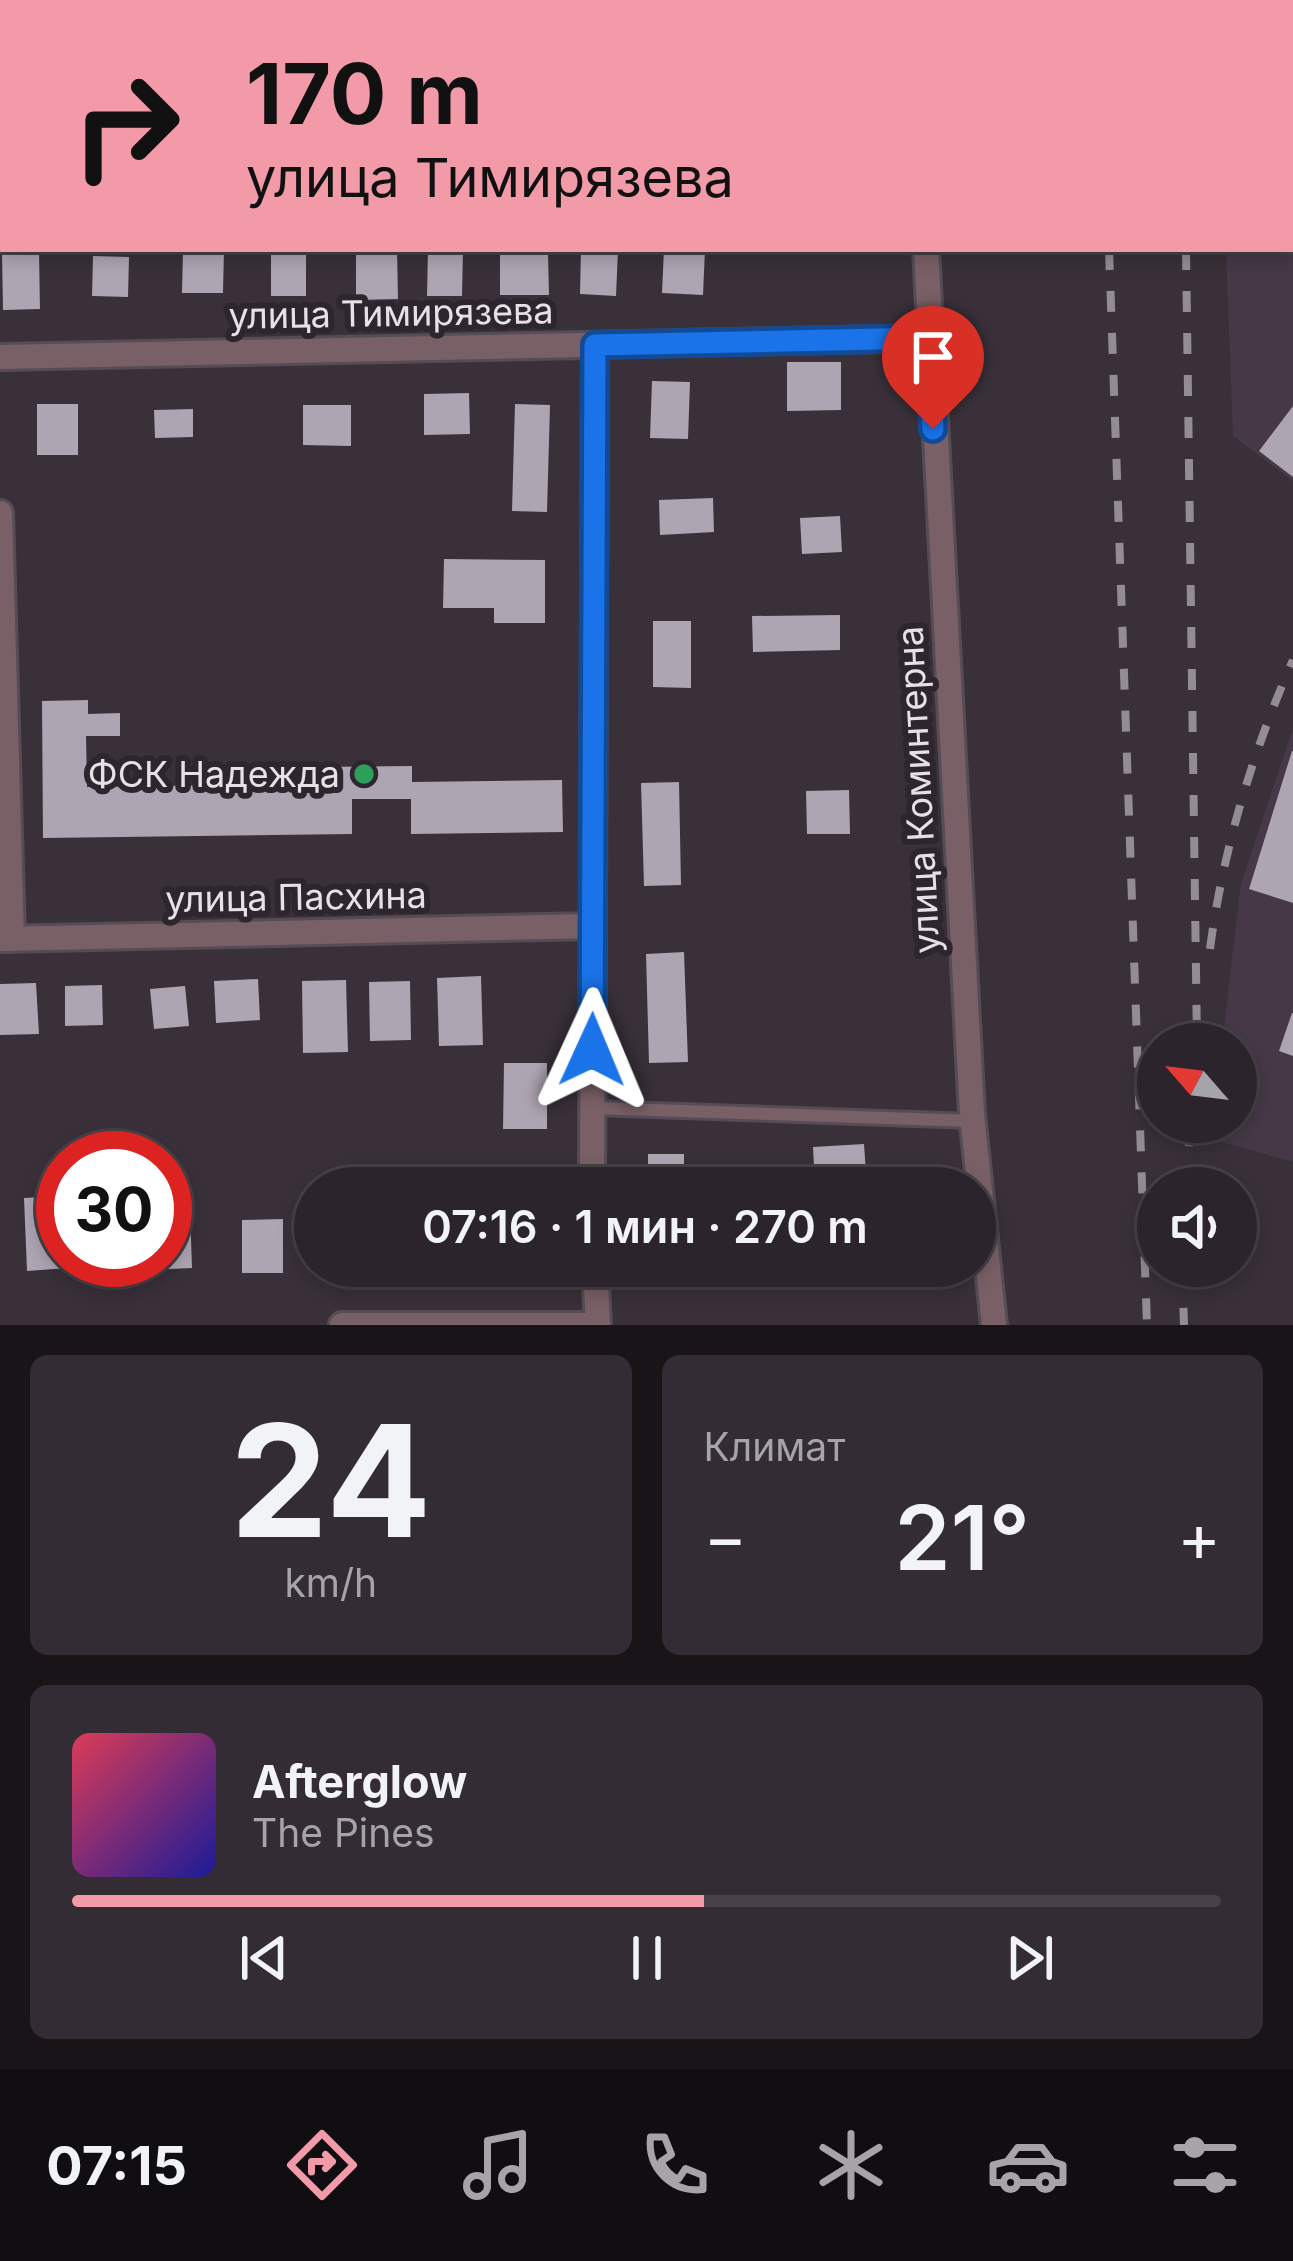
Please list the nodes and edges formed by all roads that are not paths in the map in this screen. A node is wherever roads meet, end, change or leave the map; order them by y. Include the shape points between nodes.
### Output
1 (926, 252) edge
2 (928, 338) junction
3 (595, 345) junction
4 (0, 357) edge
5 (0, 513) edge
6 (1, 622) edge
7 (593, 926) junction
8 (6, 939) edge
9 (592, 1108) junction
10 (973, 1120) junction
11 (592, 1167) edge
12 (596, 1287) edge
13 (342, 1325) edge
14 (598, 1325) edge
15 (994, 1325) edge

1 - 2 street, улица Коминтерна
2 - 3 street, улица Тимирязева
2 - 10 street, улица Коминтерна
3 - 4 street, улица Тимирязева
3 - 7 street
5 - 6 street
6 - 8 street
7 - 8 street, улица Пасхина
7 - 9 street
9 - 10 lane
9 - 11 street
10 - 15 street, улица Коминтерна
12 - 14 street
13 - 14 street

